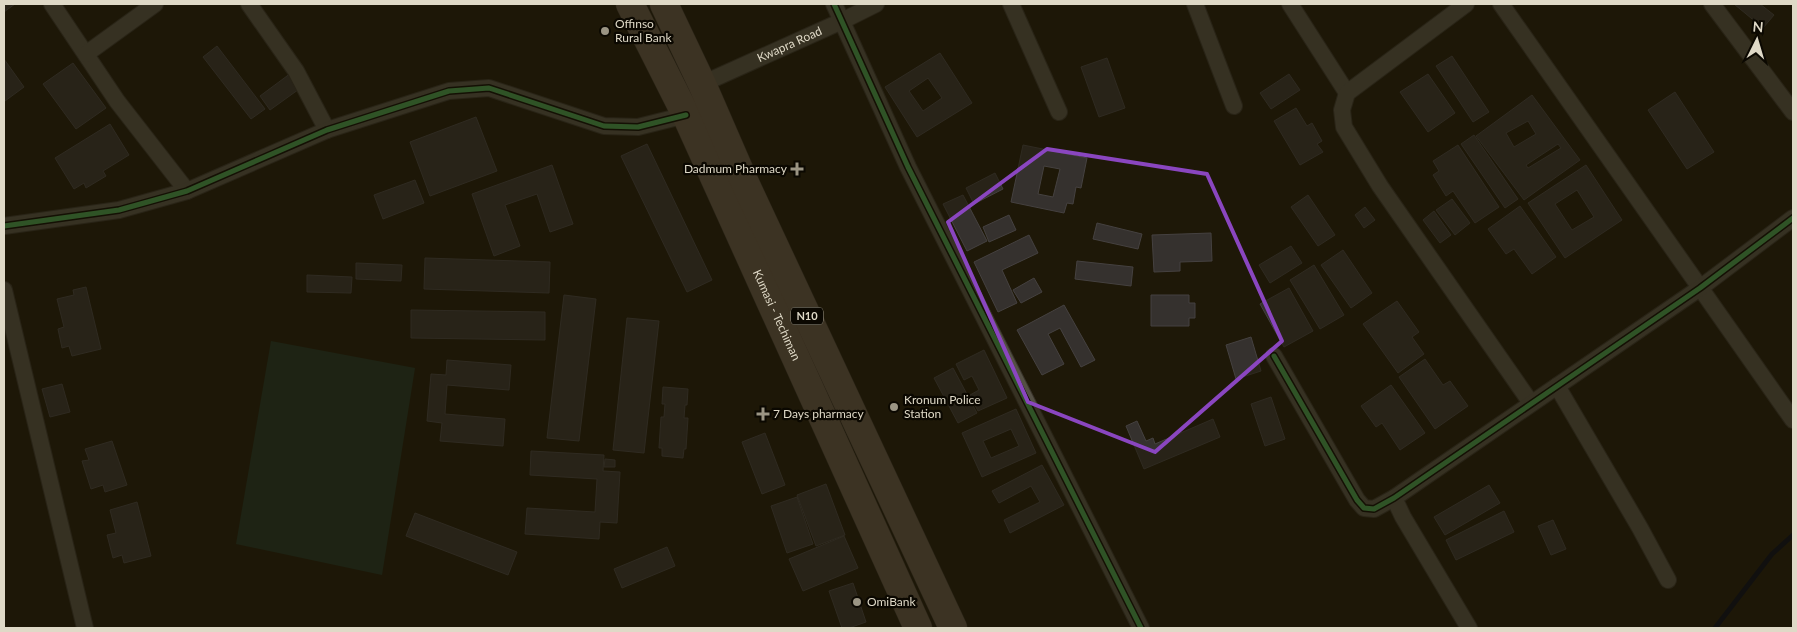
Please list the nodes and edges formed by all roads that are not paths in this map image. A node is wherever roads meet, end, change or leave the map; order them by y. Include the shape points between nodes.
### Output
1 (52, 4) edge
2 (155, 4) edge
3 (249, 4) edge
4 (630, 4) edge
5 (664, 4) edge
6 (834, 4) edge
7 (876, 4) edge
8 (1011, 4) edge
9 (1195, 4) edge
10 (1290, 4) edge
11 (1466, 4) edge
12 (1501, 4) edge
13 (1712, 4) edge
14 (842, 21) junction
15 (86, 54) junction
16 (702, 84) junction
17 (1347, 93) junction
18 (1234, 106) dead end
19 (1058, 112) dead end
20 (1793, 112) edge
21 (686, 116) junction
22 (327, 130) junction
23 (187, 191) junction
24 (1793, 218) edge
25 (4, 226) edge
26 (1700, 288) junction
27 (4, 290) edge
28 (1274, 356) dead end
29 (1557, 386) junction
30 (1531, 403) junction
31 (1793, 420) edge
32 (1394, 498) junction
33 (1668, 580) dead end
34 (85, 628) edge
35 (918, 628) edge
36 (953, 628) edge
37 (1141, 628) edge
38 (1469, 628) edge

1 - 15 street
2 - 15 street
3 - 22 street via 296,71
4 - 21 highway, Kumasi - Techiman / N10
5 - 16 highway, N10
6 - 14 street
7 - 14 street, Kwapra Road
8 - 19 street
9 - 18 street
10 - 17 street
11 - 17 street
12 - 26 street
13 - 20 street
14 - 16 street, Kwapra Road
14 - 37 street via 908,166
15 - 23 street via 117,101
16 - 36 highway, N10
17 - 30 street via 1342,110 1344,127 1380,186
21 - 22 street via 638,126 604,126 489,88 449,91
21 - 35 highway, Kumasi - Techiman / N10
22 - 23 street
23 - 25 street via 119,210
24 - 26 street
26 - 29 street
26 - 31 street
27 - 34 street
28 - 32 street via 1357,500 1364,508 1374,509
29 - 30 street
29 - 33 street
30 - 32 street
32 - 38 street

